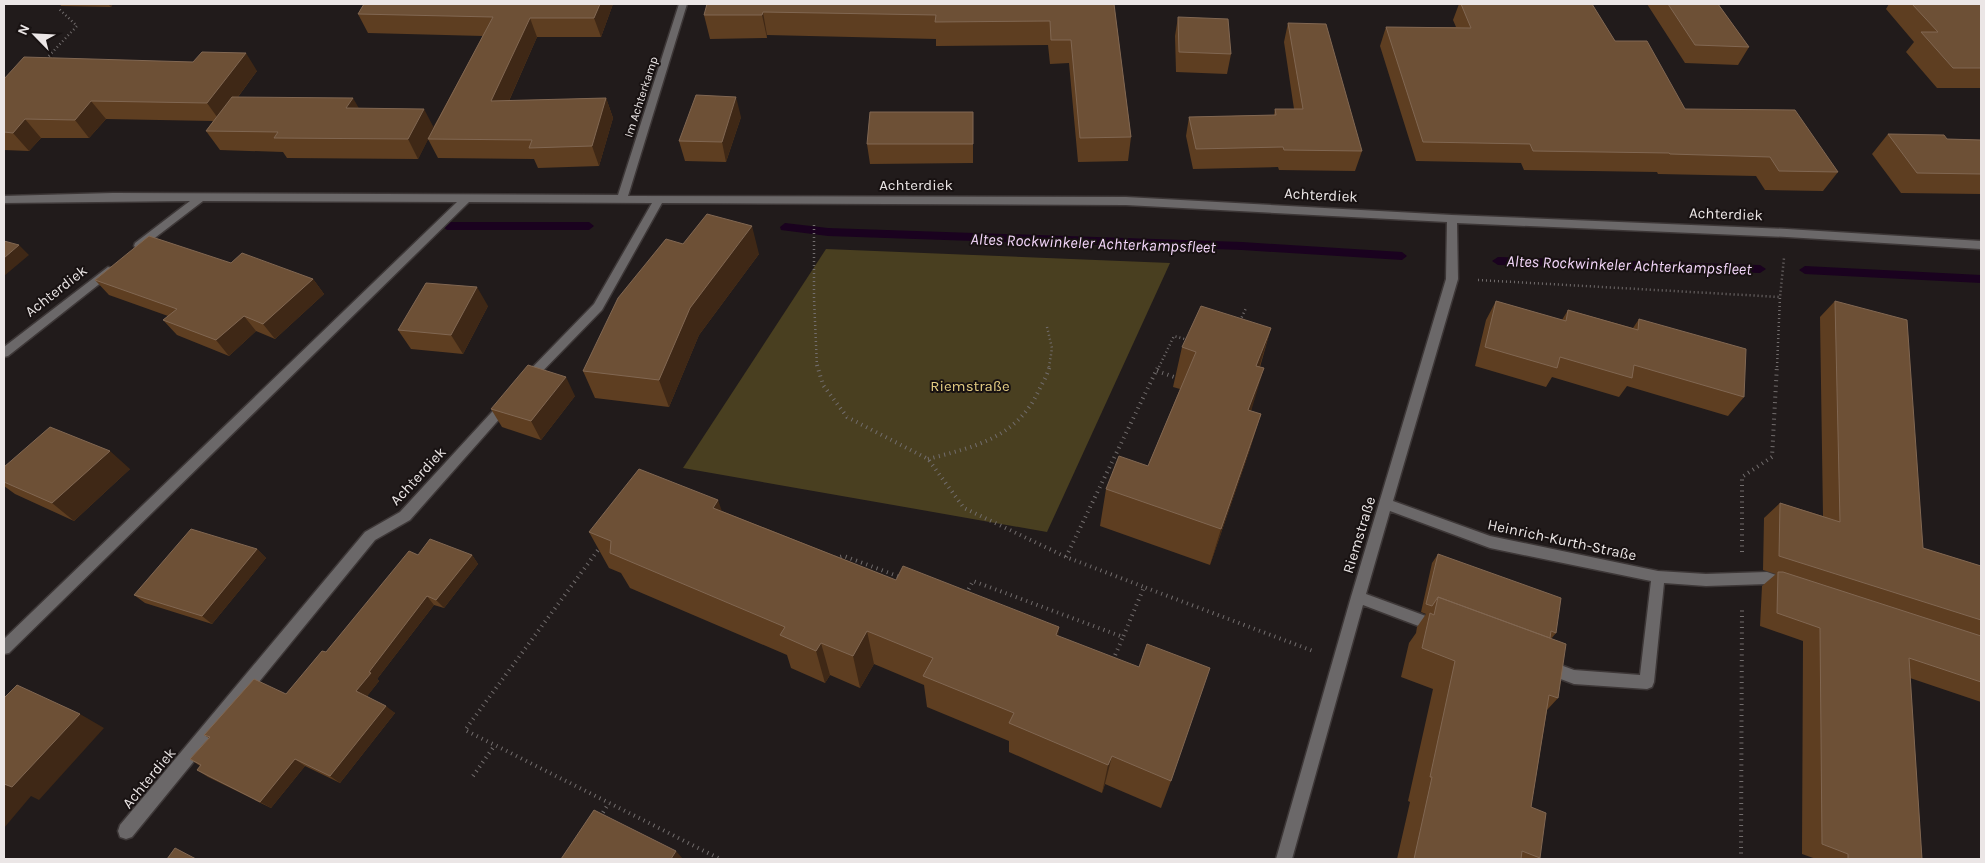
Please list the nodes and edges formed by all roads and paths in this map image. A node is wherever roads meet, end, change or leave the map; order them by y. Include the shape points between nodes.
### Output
1 (683, 4) edge
2 (58, 8) dead end
3 (41, 65) edge
4 (200, 198) junction
5 (467, 198) junction
6 (622, 198) junction
7 (4, 199) edge
8 (659, 199) junction
9 (1452, 219) junction
10 (814, 224) dead end
11 (1787, 232) junction
12 (1981, 245) edge
13 (129, 254) edge
14 (114, 266) edge
15 (1452, 279) junction
16 (1246, 308) dead end
17 (1238, 326) edge
18 (1047, 327) dead end
19 (1192, 341) edge
20 (4, 353) edge
21 (1156, 371) junction
22 (1177, 378) dead end
23 (928, 459) junction
24 (1109, 466) junction
25 (1117, 469) edge
26 (1386, 504) junction
27 (601, 545) edge
28 (1066, 557) junction
29 (829, 560) edge
30 (1658, 577) junction
31 (908, 580) edge
32 (1144, 587) junction
33 (1804, 590) edge
34 (1358, 598) junction
35 (962, 600) edge
36 (1448, 631) edge
37 (1123, 638) junction
38 (4, 648) edge
39 (1529, 660) edge
40 (1340, 661) junction
41 (1112, 662) edge
42 (495, 745) junction
43 (473, 776) dead end
44 (609, 803) junction
45 (599, 819) edge
46 (126, 831) dead end
47 (720, 859) edge
48 (1284, 859) edge

1 - 6 street, Im Achterkamp
2 - 3 path via 77,26
4 - 5 street, Achterdiek
4 - 7 street, Achterdiek
4 - 13 street
5 - 6 street, Achterdiek
5 - 38 street
6 - 8 street, Achterdiek
8 - 9 street, Achterdiek via 1126,201
8 - 46 street, Achterdiek via 598,307 530,376 406,516 370,536
9 - 11 street, Achterdiek
9 - 15 street, Riemstraße
10 - 23 path via 817,367 823,385 847,416
11 - 12 street, Achterdiek
11 - 15 path via 1780,296
14 - 20 street, Achterdiek
15 - 26 street, Riemstraße
16 - 17 path
18 - 23 path via 1052,348 1049,370 1035,400 1012,427 979,446
19 - 21 path via 1174,336
21 - 22 path
21 - 24 path
23 - 28 path via 964,508
24 - 25 path
24 - 28 path
26 - 30 street, Heinrich-Kurth-Straße via 1490,542
26 - 34 street, Riemstraße
27 - 42 path via 465,730
28 - 32 path
29 - 31 path via 844,556
30 - 33 street, Heinrich-Kurth-Straße via 1706,580 1767,578
30 - 39 street via 1647,682 1574,677
32 - 37 path
32 - 40 path
34 - 36 street
34 - 40 street, Riemstraße
35 - 37 path via 973,581
37 - 41 path
40 - 48 street, Riemstraße
42 - 43 path
42 - 44 path
44 - 45 path
44 - 47 path

